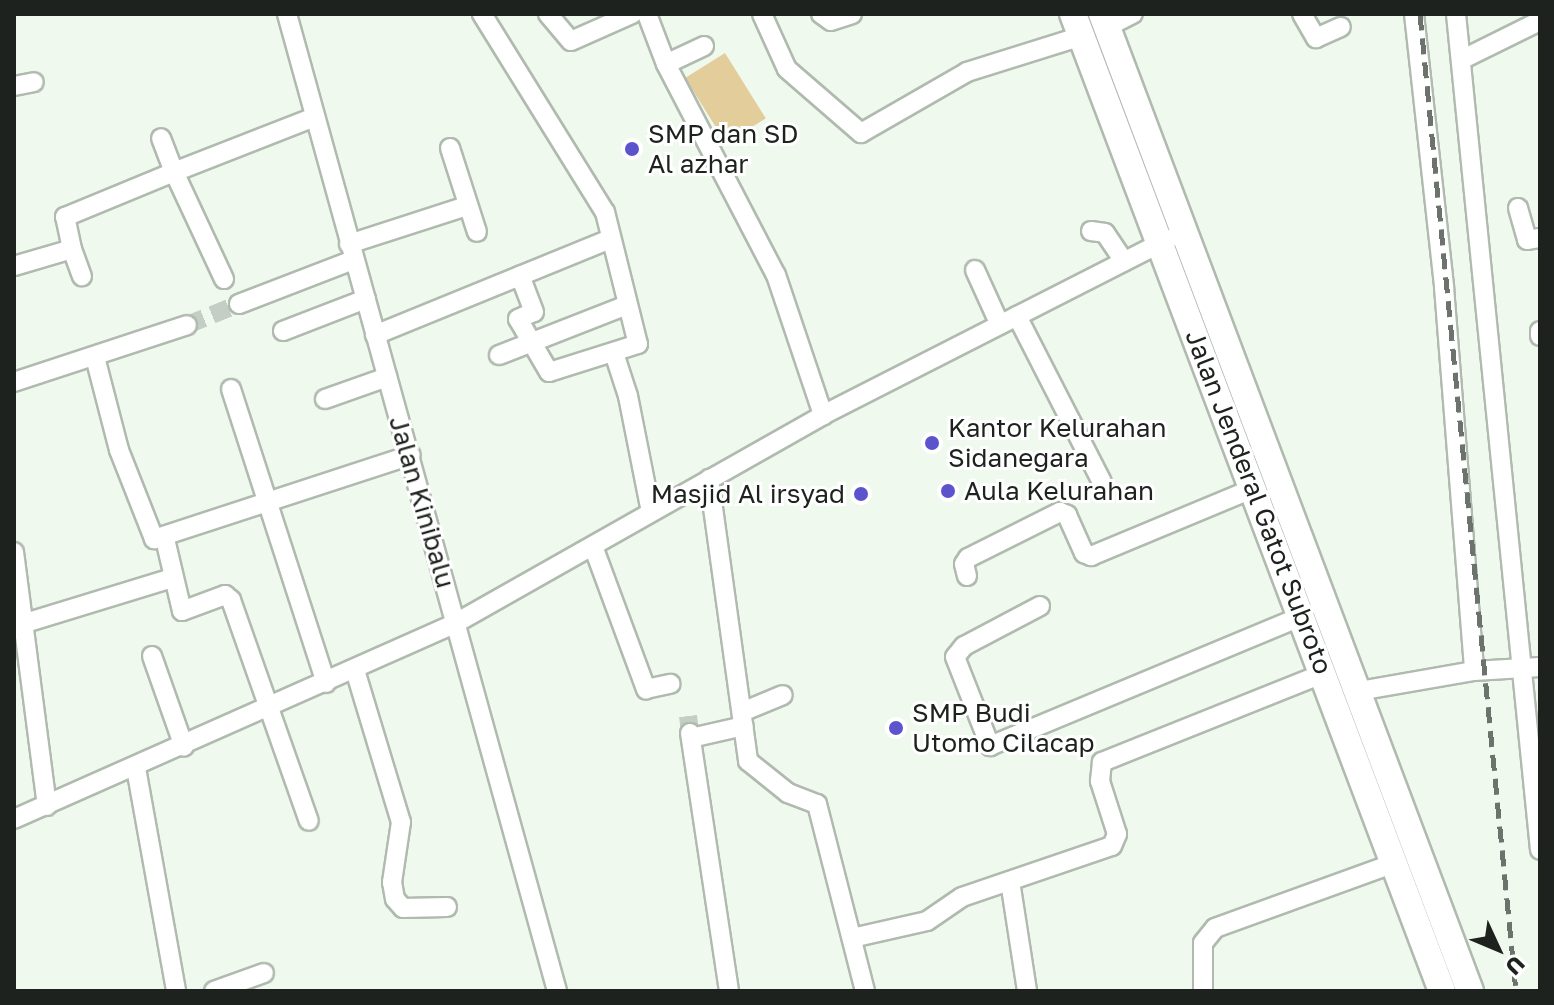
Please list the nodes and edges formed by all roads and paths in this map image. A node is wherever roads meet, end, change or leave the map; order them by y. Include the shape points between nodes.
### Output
1 (287, 14) edge
2 (482, 14) edge
3 (548, 14) edge
4 (632, 14) edge
5 (647, 14) edge
6 (762, 14) edge
7 (821, 14) edge
8 (852, 14) edge
9 (1133, 14) edge
10 (1302, 14) edge
11 (1414, 14) edge
12 (1456, 14) edge
13 (1540, 21) edge
14 (1091, 23) edge
15 (1341, 27) dead end
16 (704, 46) dead end
17 (1463, 59) junction
18 (666, 64) junction
19 (34, 82) dead end
20 (14, 86) edge
21 (314, 117) junction
22 (161, 138) dead end
23 (450, 148) dead end
24 (174, 172) junction
25 (467, 206) junction
26 (1518, 208) dead end
27 (1091, 231) dead end
28 (1186, 231) junction
29 (477, 232) dead end
30 (1540, 238) edge
31 (610, 239) junction
32 (1159, 243) junction
33 (72, 249) junction
34 (351, 252) junction
35 (1124, 261) junction
36 (14, 266) edge
37 (975, 270) dead end
38 (82, 276) dead end
39 (520, 276) junction
40 (224, 279) dead end
41 (366, 299) junction
42 (239, 304) tunnel mouth
43 (627, 305) junction
44 (1009, 320) junction
45 (187, 325) tunnel mouth
46 (283, 331) dead end
47 (375, 335) junction
48 (531, 343) junction
49 (614, 353) junction
50 (499, 355) dead end
51 (95, 357) junction
52 (387, 377) junction
53 (14, 382) edge
54 (231, 389) dead end
55 (325, 399) dead end
56 (823, 415) junction
57 (411, 455) junction
58 (709, 479) junction
59 (1102, 482) dead end
60 (1254, 488) junction
61 (266, 506) junction
62 (651, 512) junction
63 (165, 539) junction
64 (593, 546) junction
65 (14, 552) edge
66 (967, 576) dead end
67 (172, 578) junction
68 (1040, 606) dead end
69 (1302, 616) junction
70 (456, 623) junction
71 (22, 624) junction
72 (152, 656) dead end
73 (1531, 668) edge
74 (355, 670) junction
75 (1474, 671) junction
76 (1324, 673) junction
77 (326, 683) junction
78 (670, 684) dead end
79 (1359, 691) junction
80 (783, 695) dead end
81 (270, 707) junction
82 (743, 719) junction
83 (184, 747) junction
84 (136, 768) junction
85 (1538, 802) edge
86 (47, 806) junction
87 (14, 819) edge
88 (309, 821) dead end
89 (1540, 850) edge
90 (1395, 863) junction
91 (1010, 881) junction
92 (447, 907) dead end
93 (852, 938) junction
94 (264, 973) dead end
95 (176, 991) edge
96 (214, 991) edge
97 (557, 991) edge
98 (729, 991) edge
99 (865, 991) edge
100 (1027, 991) edge
101 (1203, 991) edge
102 (1442, 991) edge
103 (1470, 991) edge

1 - 21 street, Jalan Kinibalu
2 - 31 street via 605,212
3 - 4 street via 571,41
5 - 18 street
6 - 14 street via 787,69 861,133 967,72
7 - 8 street via 831,21
9 - 14 street
10 - 15 street via 1316,38
11 - 75 street via 1444,287
12 - 17 street
13 - 17 street
14 - 28 main road, Jalan Jenderal Gatot Subroto
14 - 32 main road, Jalan Jenderal Gatot Subroto
16 - 18 street
17 - 73 street
18 - 56 street via 776,275
19 - 20 street
21 - 24 street
21 - 34 street, Jalan Kinibalu
22 - 24 street
23 - 25 street
24 - 33 street via 65,217
24 - 40 street
25 - 29 street
25 - 34 street
26 - 30 street via 1527,240
27 - 35 street via 1105,233
28 - 32 street
28 - 79 main road, Jalan Jenderal Gatot Subroto
31 - 39 street
31 - 43 street
32 - 35 street
32 - 60 main road, Jalan Jenderal Gatot Subroto
33 - 36 street
33 - 38 street
34 - 41 street, Jalan Kinibalu
34 - 42 street
35 - 44 street
37 - 44 street
39 - 47 street
39 - 48 street via 534,312 518,319
41 - 46 street
41 - 47 street, Jalan Kinibalu
43 - 48 street
43 - 49 street via 638,344
44 - 56 street
44 - 59 street
45 - 51 street
47 - 52 street, Jalan Kinibalu
48 - 49 street via 549,372
48 - 50 street
49 - 62 street
51 - 53 street
51 - 63 street via 119,450 153,537
52 - 55 street
52 - 57 street, Jalan Kinibalu
54 - 61 street
56 - 58 street
57 - 61 street
57 - 70 street, Jalan Kinibalu
58 - 62 street
58 - 82 street
60 - 66 street via 1091,556 1060,512 968,558
60 - 69 main road, Jalan Jenderal Gatot Subroto
61 - 63 street
61 - 77 street
62 - 64 street
63 - 67 street
64 - 70 street
64 - 78 street via 646,689
65 - 71 street
67 - 71 street
67 - 81 street via 182,611 229,596
68 - 69 street via 964,646 955,657 990,746
69 - 76 main road, Jalan Jenderal Gatot Subroto
70 - 74 street
70 - 97 street, Jalan Kinibalu
71 - 86 street
72 - 83 street
73 - 75 street
73 - 85 street
74 - 77 street
74 - 92 street via 401,822 392,882 395,899 403,908
75 - 79 street
76 - 90 main road, Jalan Jenderal Gatot Subroto
76 - 91 street via 1102,762 1100,781 1116,843
77 - 81 street
79 - 103 main road, Jalan Jenderal Gatot Subroto
80 - 82 street
81 - 83 street
81 - 88 street
82 - 93 street via 750,766 788,793 817,804
82 - 98 street via 691,735
83 - 84 street
84 - 86 street
84 - 95 street
85 - 89 street
86 - 87 street
90 - 101 street via 1215,928 1203,943
90 - 102 main road, Jalan Jenderal Gatot Subroto
91 - 93 street via 951,902 927,921
91 - 100 street
93 - 99 street
94 - 96 street

